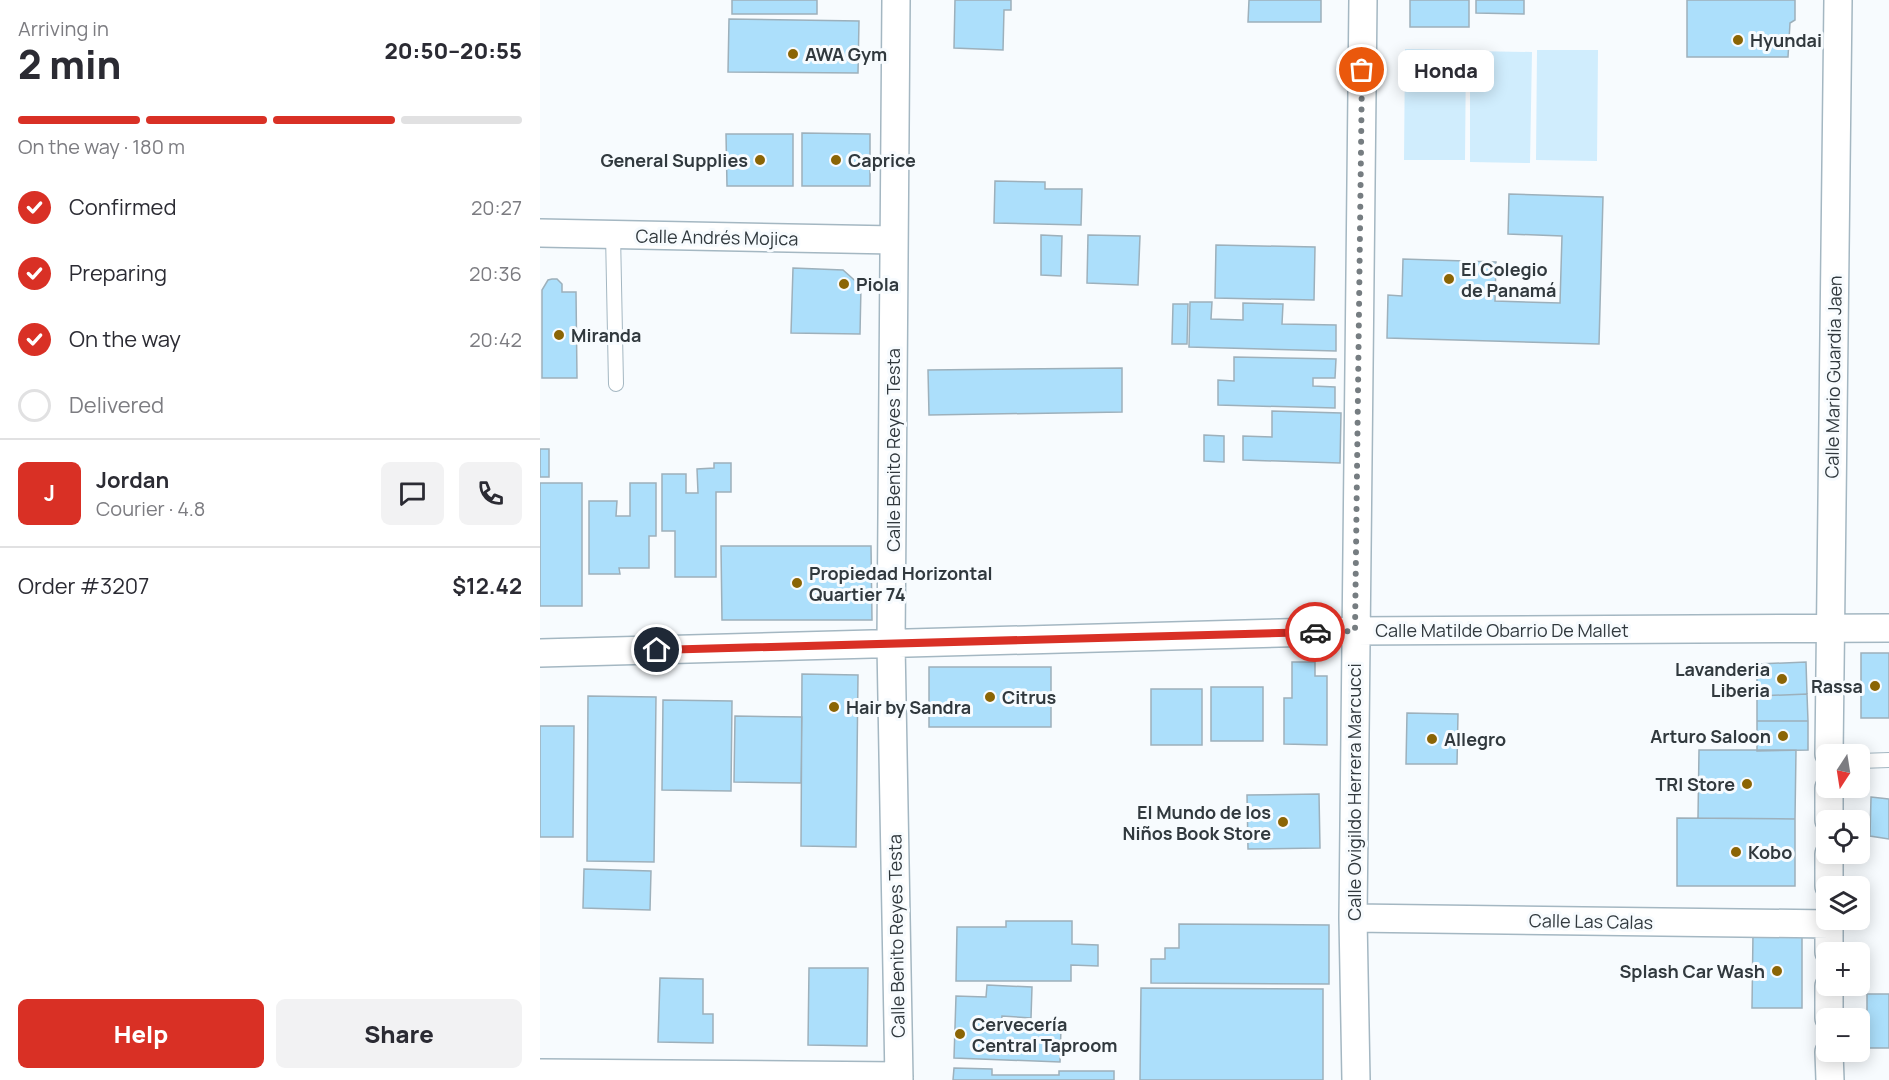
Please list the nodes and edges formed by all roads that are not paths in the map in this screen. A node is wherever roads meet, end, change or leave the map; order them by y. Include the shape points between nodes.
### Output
1 (896, 0) edge
2 (1363, 0) edge
3 (1838, 0) edge
4 (540, 233) edge
5 (613, 234) junction
6 (894, 240) junction
7 (616, 384) dead end
8 (1830, 628) junction
9 (1889, 628) edge
10 (1355, 631) junction
11 (891, 644) junction
12 (540, 653) edge
13 (1829, 744) edge
14 (1889, 760) edge
15 (1870, 761) edge
16 (1353, 918) junction
17 (1816, 922) edge
18 (1830, 1062) edge
19 (540, 1072) edge
20 (899, 1078) edge
21 (1356, 1080) edge
22 (1830, 1080) edge

1 - 6 street, Calle Benito Reyes Testa
2 - 10 street, Calle Ovigildo Herrera Marcucci
3 - 8 street, Calle Mario Guardia Jaen
4 - 5 street, Calle Andrés Mojica
5 - 6 street, Calle Andrés Mojica
5 - 7 lane
6 - 11 street, Calle Benito Reyes Testa
8 - 9 street, Calle Matilde Obarrio De Mallet
8 - 10 street, Calle Matilde Obarrio De Mallet
8 - 13 street, Calle Mario Guardia Jaen
10 - 11 street, Calle Matilde Obarrio De Mallet
10 - 16 street, Calle Ovigildo Herrera Marcucci
11 - 12 street, Calle Matilde Obarrio De Mallet
11 - 20 street, Calle Benito Reyes Testa
14 - 15 lane
16 - 17 street, Calle Las Calas
16 - 21 street, Calle Ovigildo Herrera Marcucci
18 - 22 street
19 - 20 street

